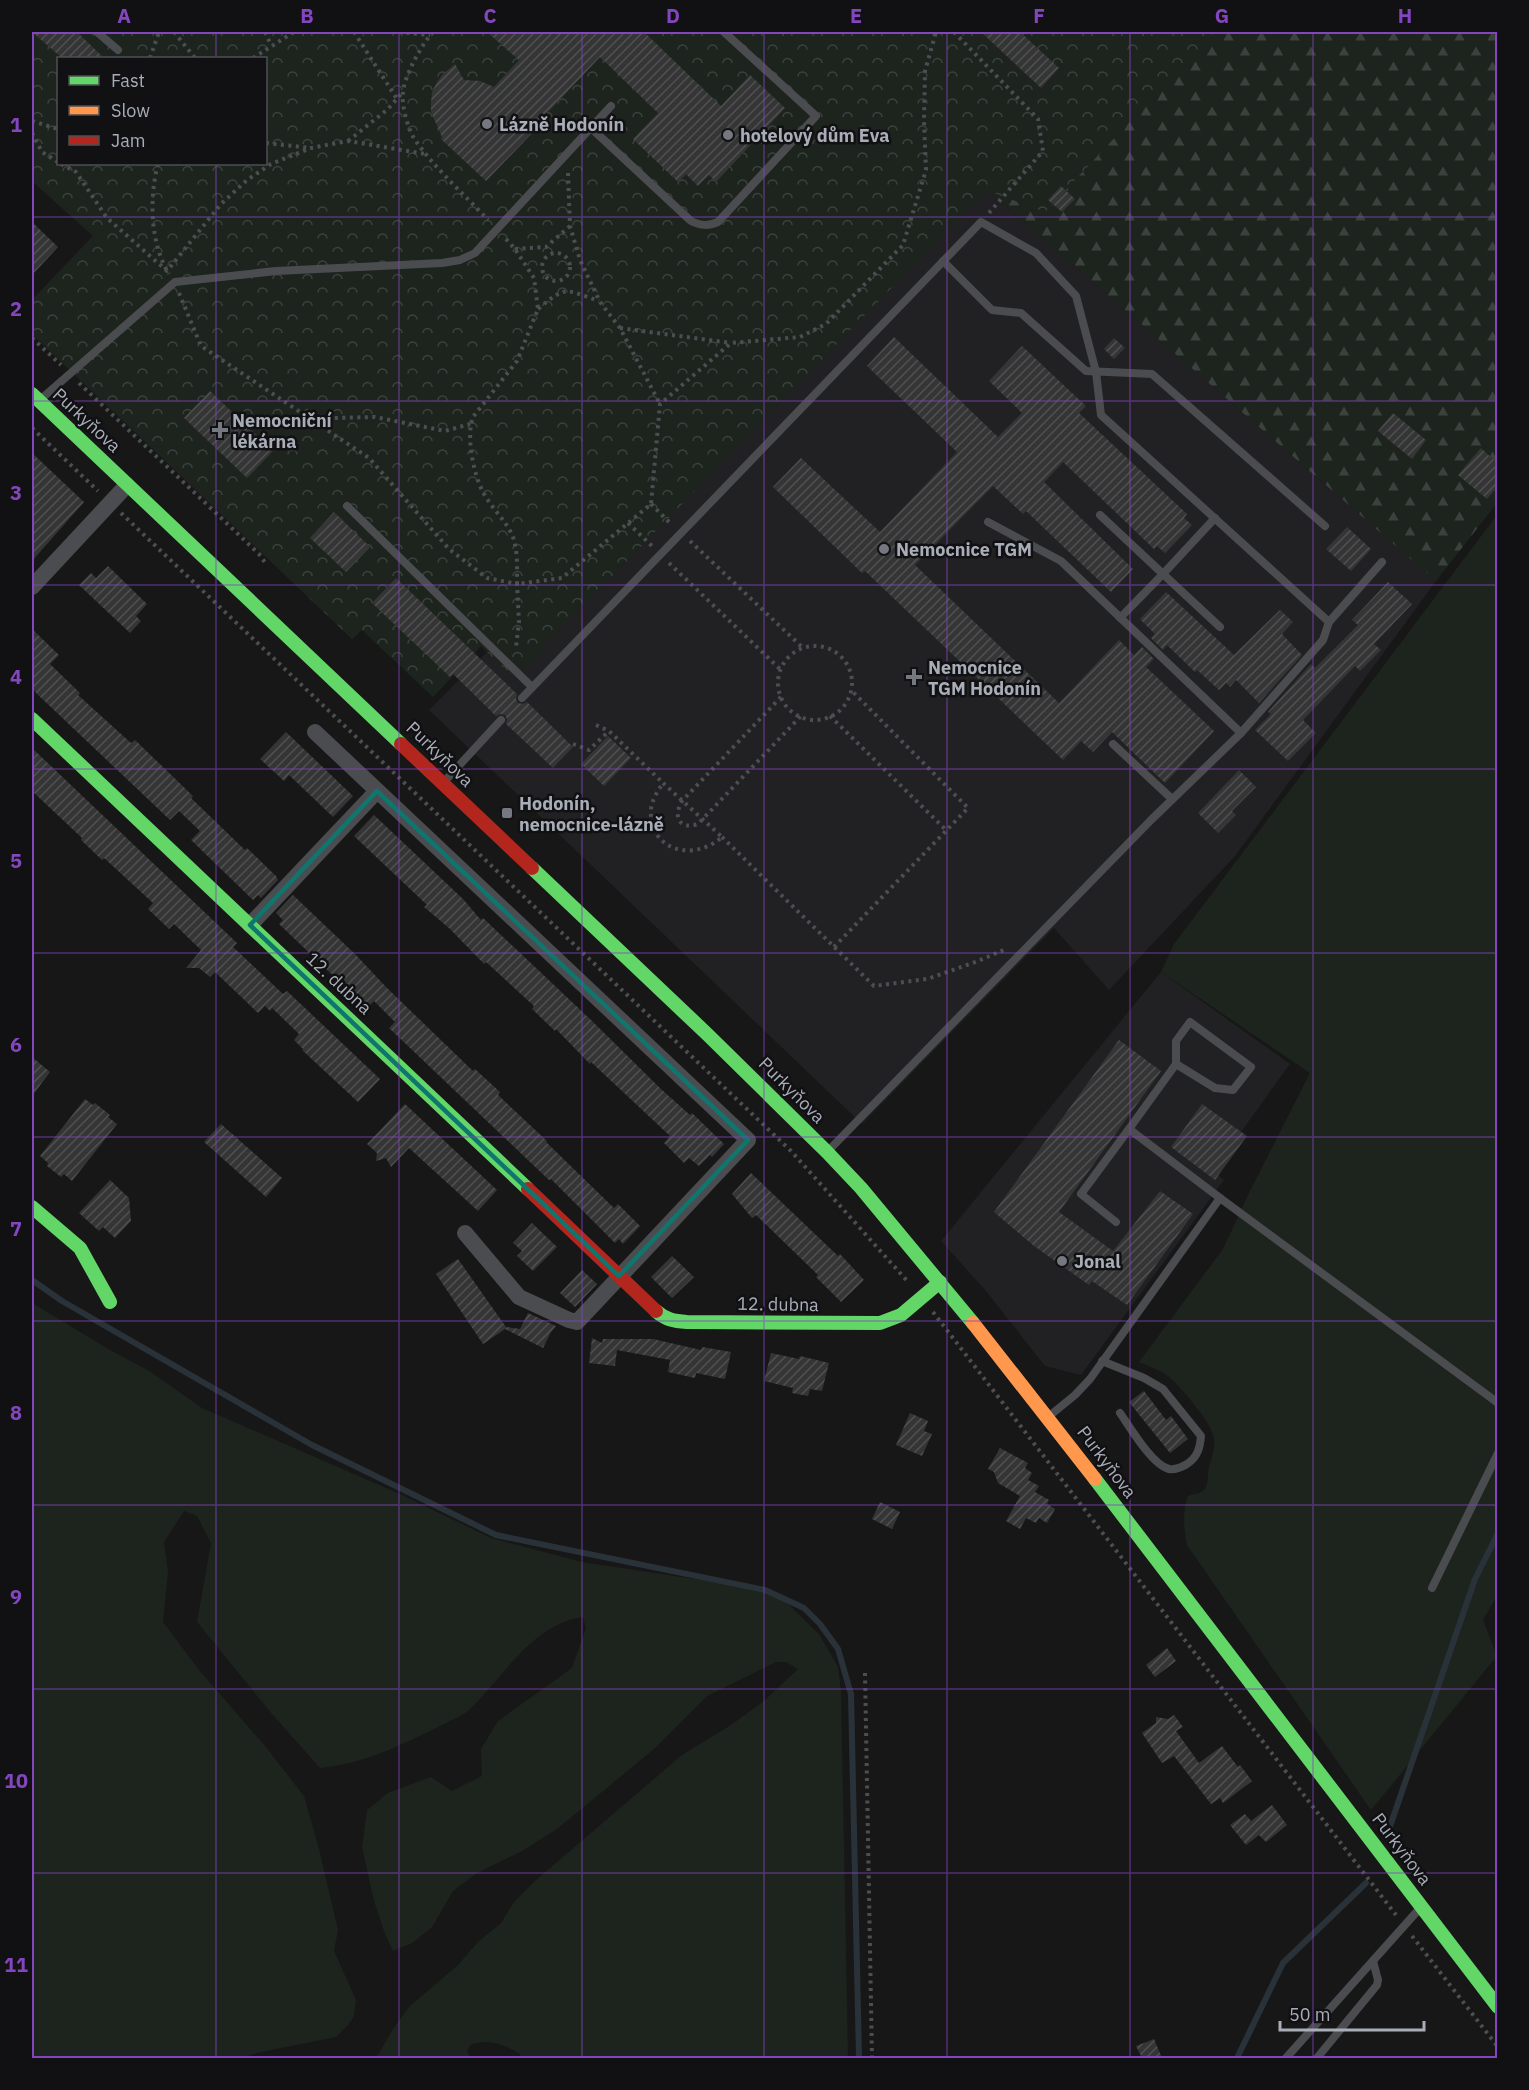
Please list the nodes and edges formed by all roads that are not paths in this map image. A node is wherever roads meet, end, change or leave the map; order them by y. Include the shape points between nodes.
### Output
1 (97, 32) edge
2 (724, 32) edge
3 (118, 50) dead end
4 (611, 106) dead end
5 (591, 128) junction
6 (943, 261) junction
7 (1096, 372) junction
8 (35, 398) edge
9 (127, 485) junction
10 (346, 506) dead end
11 (1100, 515) dead end
12 (1215, 518) junction
13 (988, 522) dead end
14 (1325, 526) dead end
15 (1382, 562) dead end
16 (1163, 574) junction
17 (32, 587) edge
18 (1120, 618) junction
19 (1329, 622) junction
20 (1220, 627) dead end
21 (532, 687) junction
22 (522, 698) dead end
23 (32, 719) edge
24 (501, 720) dead end
25 (315, 732) dead end
26 (1240, 733) junction
27 (1113, 744) dead end
28 (442, 784) junction
29 (377, 791) junction
30 (1172, 799) junction
31 (250, 925) junction
32 (1176, 1064) junction
33 (1130, 1130) junction
34 (827, 1152) junction
35 (1220, 1198) junction
36 (32, 1207) edge
37 (1116, 1222) dead end
38 (465, 1233) dead end
39 (619, 1276) junction
40 (940, 1282) junction
41 (110, 1302) dead end
42 (1102, 1361) junction
43 (1497, 1403) edge
44 (1119, 1413) dead end
45 (1048, 1417) junction
46 (1497, 1453) edge
47 (1432, 1588) dead end
48 (1421, 1907) junction
49 (1373, 1961) junction
50 (1497, 2007) edge
51 (1286, 2058) edge
52 (1317, 2058) edge

1 - 3 lane
2 - 5 lane via 816,116 718,222 700,225 691,220
4 - 5 lane
5 - 8 lane via 476,253 460,260 276,271 175,282 70,374
6 - 7 lane via 992,310 1021,314 1086,371
6 - 7 lane via 981,222 1036,253 1076,296
6 - 21 lane
7 - 12 lane via 1101,415
7 - 14 lane via 1152,374
8 - 9 street, Purkyňova
9 - 17 street
9 - 28 street, Purkyňova
10 - 21 lane
11 - 16 lane
12 - 16 lane
12 - 19 lane
13 - 18 lane via 1061,561
15 - 19 lane
16 - 18 lane
16 - 20 lane
18 - 26 lane
19 - 26 lane via 1323,640
21 - 22 lane
23 - 31 street, 12. dubna
24 - 28 lane
25 - 29 street
26 - 30 lane
27 - 30 lane
28 - 34 street, Purkyňova
29 - 31 street
29 - 39 street via 748,1140
30 - 34 lane
31 - 39 street, 12. dubna
32 - 32 lane via 1215,1088 1233,1090 1251,1067 1190,1022 1176,1041
32 - 33 lane
33 - 35 lane
33 - 37 lane via 1081,1194
34 - 40 street, Purkyňova
35 - 42 lane
35 - 43 lane
36 - 41 street via 80,1248
38 - 39 street via 519,1297 569,1320 577,1322
39 - 40 street, 12. dubna via 663,1317 687,1322 880,1323 901,1315
40 - 45 street, Purkyňova
42 - 44 lane via 1163,1389 1201,1436 1199,1450 1190,1462 1169,1469 1156,1462
42 - 45 lane via 1075,1395
45 - 48 street, Purkyňova
46 - 47 lane
48 - 49 lane, Purkyňova
48 - 50 street, Purkyňova
49 - 51 lane, Purkyňova
49 - 52 lane via 1377,1985

